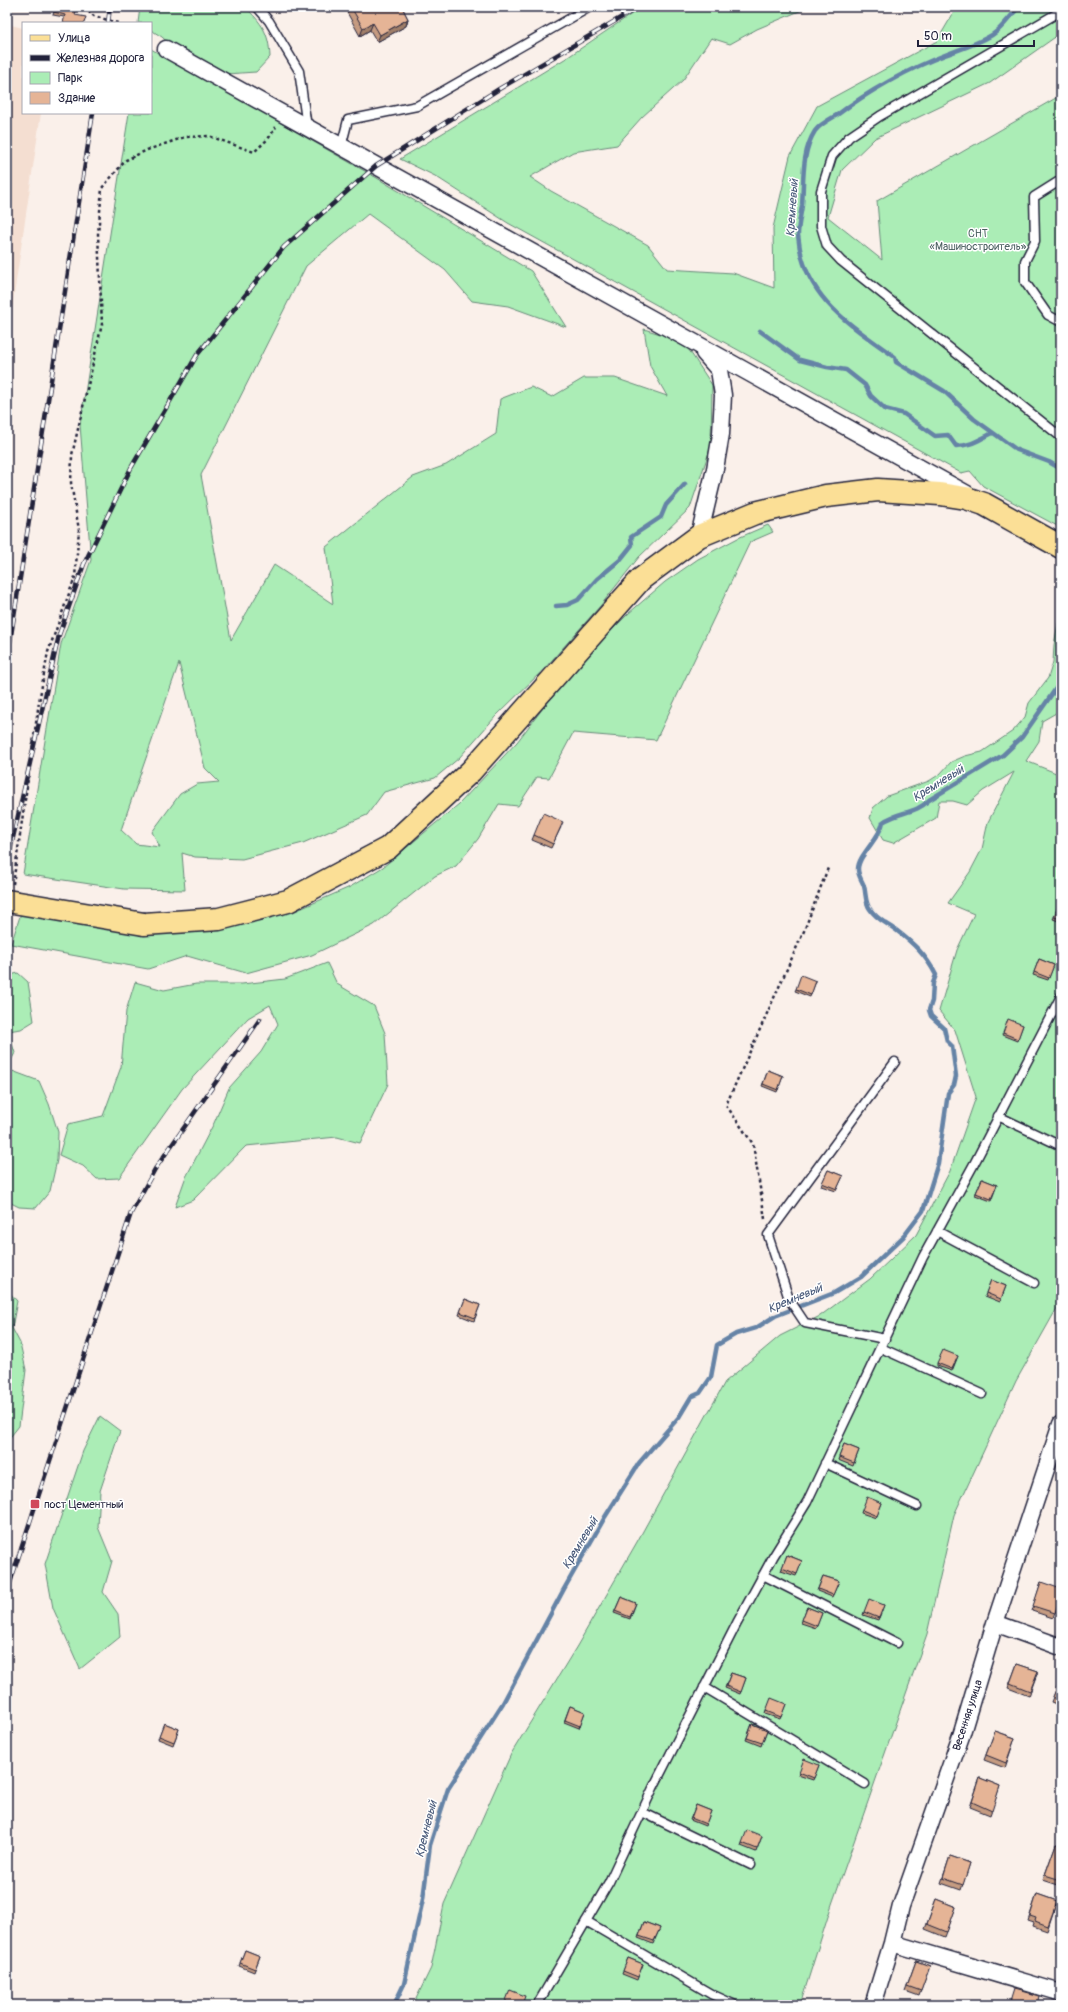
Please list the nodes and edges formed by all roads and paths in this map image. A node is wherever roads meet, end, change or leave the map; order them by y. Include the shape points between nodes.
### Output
1 (83, 7) edge
2 (257, 7) edge
3 (590, 7) edge
4 (1061, 11) edge
5 (115, 22) edge
6 (166, 50) dead end
7 (284, 115) junction
8 (307, 128) junction
9 (341, 147) junction
10 (1061, 180) edge
11 (1061, 322) edge
12 (698, 345) junction
13 (1061, 437) edge
14 (984, 504) junction
15 (699, 536) junction
16 (1061, 547) edge
17 (828, 868) dead end
18 (9, 896) edge
19 (1060, 1002) edge
20 (895, 1062) dead end
21 (998, 1116) junction
22 (1061, 1146) edge
23 (937, 1231) junction
24 (768, 1235) junction
25 (1034, 1283) dead end
26 (885, 1339) junction
27 (881, 1348) junction
28 (982, 1394) dead end
29 (1061, 1424) edge
30 (825, 1463) junction
31 (917, 1506) dead end
32 (763, 1575) junction
33 (995, 1623) junction
34 (897, 1643) dead end
35 (1061, 1647) edge
36 (704, 1687) junction
37 (864, 1784) dead end
38 (642, 1812) junction
39 (751, 1865) dead end
40 (586, 1921) junction
41 (892, 1943) junction
42 (1061, 1993) edge
43 (537, 2005) edge
44 (735, 2005) edge
45 (873, 2005) edge

1 - 5 path via 94,16
2 - 8 lane via 269,21 298,71
3 - 9 lane via 417,106 348,120
4 - 13 lane via 880,116 849,137 832,156 821,191 821,226 827,246 840,261
6 - 7 street
7 - 8 street
7 - 18 path via 268,140 254,152 209,136 185,137 126,160 102,188 98,234 102,324 72,455 71,483 80,530 75,577 48,652
8 - 9 street
9 - 12 street
10 - 11 lane via 1034,197 1035,241 1025,260 1025,282 1048,315
12 - 14 street
12 - 15 street via 718,370 723,395 721,434
14 - 15 main road via 940,494 878,490 826,496 755,513
14 - 16 main road
15 - 18 main road, bridge via 641,579 471,771 388,848 288,901 219,919 144,924
17 - 24 path via 804,931 726,1105 754,1144
19 - 21 lane
20 - 24 lane
21 - 22 lane
21 - 23 lane
23 - 25 lane
23 - 26 lane
24 - 26 lane via 789,1299 805,1323
26 - 27 lane
27 - 28 lane
27 - 30 lane
29 - 33 street, Весенняя улица
30 - 31 lane
30 - 32 lane via 807,1502
32 - 34 lane
32 - 36 lane
33 - 35 street
33 - 41 street, Весенняя улица via 961,1736 901,1906
36 - 37 lane
36 - 38 lane
38 - 39 lane
38 - 40 lane via 609,1882
40 - 43 lane
40 - 44 lane via 711,1994
41 - 42 street
41 - 45 street, Весенняя улица

